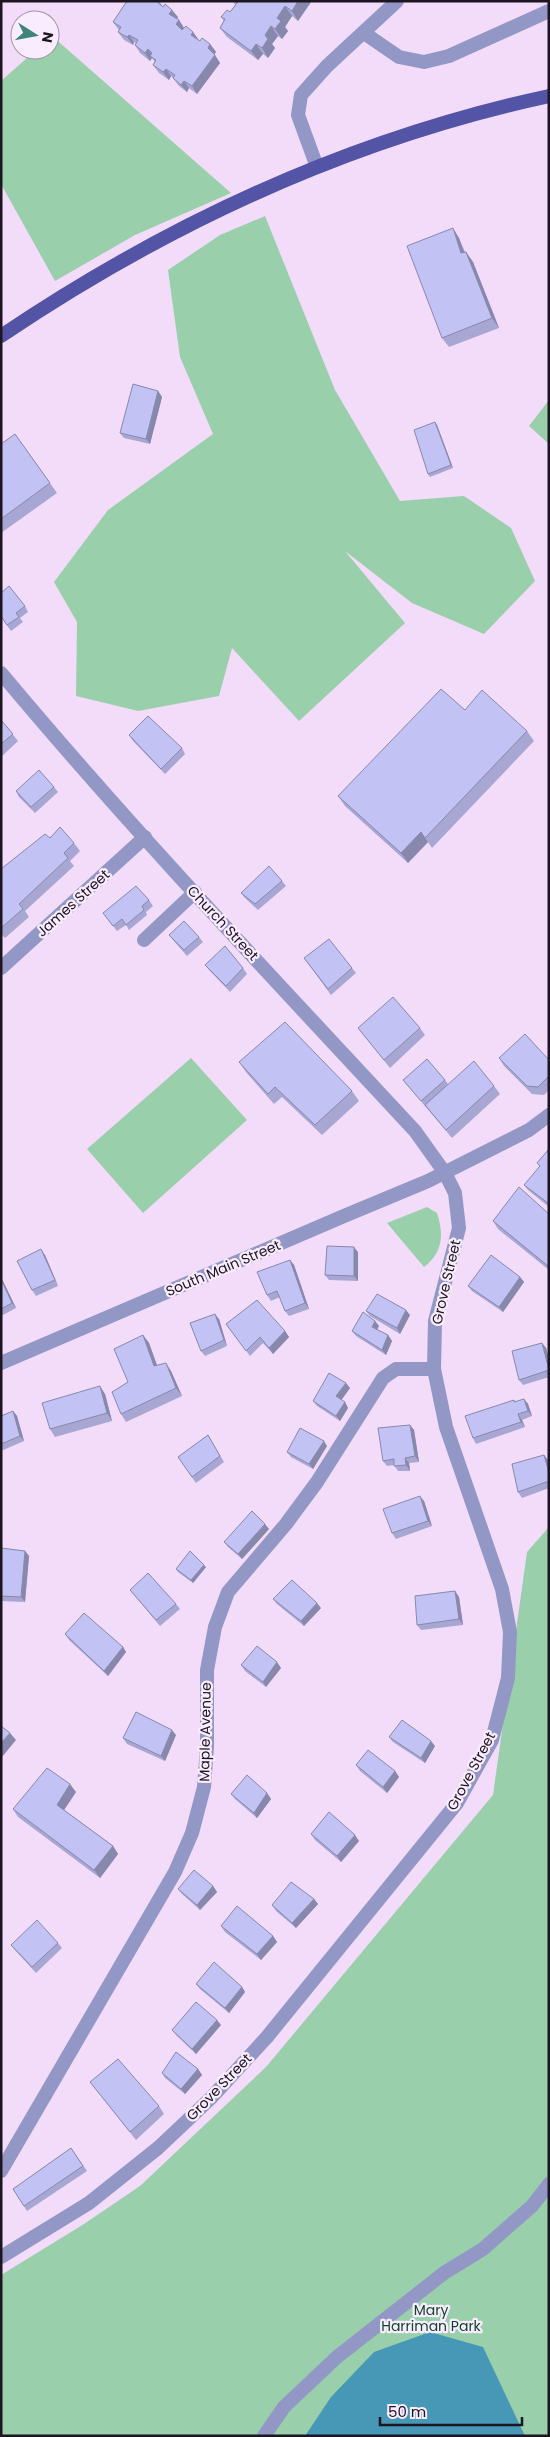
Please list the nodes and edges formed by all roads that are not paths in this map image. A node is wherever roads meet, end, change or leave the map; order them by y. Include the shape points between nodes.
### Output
1 (397, 1) edge
2 (549, 11) edge
3 (364, 34) junction
4 (549, 96) edge
5 (317, 167) junction
6 (1, 336) edge
7 (1, 673) edge
8 (145, 837) junction
9 (194, 892) junction
10 (144, 940) dead end
11 (1, 968) edge
12 (549, 1116) edge
13 (445, 1173) junction
14 (1, 1363) edge
15 (434, 1369) junction
16 (1, 2171) edge
17 (549, 2184) edge
18 (1, 2257) edge
19 (264, 2436) edge

1 - 3 street
2 - 3 street via 449,56 424,62 400,57
3 - 5 street via 327,66 302,95 298,114
4 - 5 main road via 482,110
5 - 6 main road via 219,208 163,237 62,294
7 - 8 street, Church Street
8 - 9 street, Church Street
8 - 11 street, James Street
9 - 10 street
9 - 13 street, Church Street via 415,1131
12 - 13 street, South Main Street via 529,1130
13 - 14 street, South Main Street
13 - 15 street, Grove Street via 455,1193 459,1228 436,1321
15 - 16 street, Maple Avenue via 396,1369 383,1378 292,1517 228,1592 215,1627 207,1670 204,1787 192,1833 176,1872
15 - 18 street, Grove Street via 446,1427 502,1589 510,1632 508,1678 492,1740 457,1803 267,2037 211,2098 158,2148 89,2203
17 - 19 street via 532,2206 483,2249 444,2274 337,2357 284,2407

